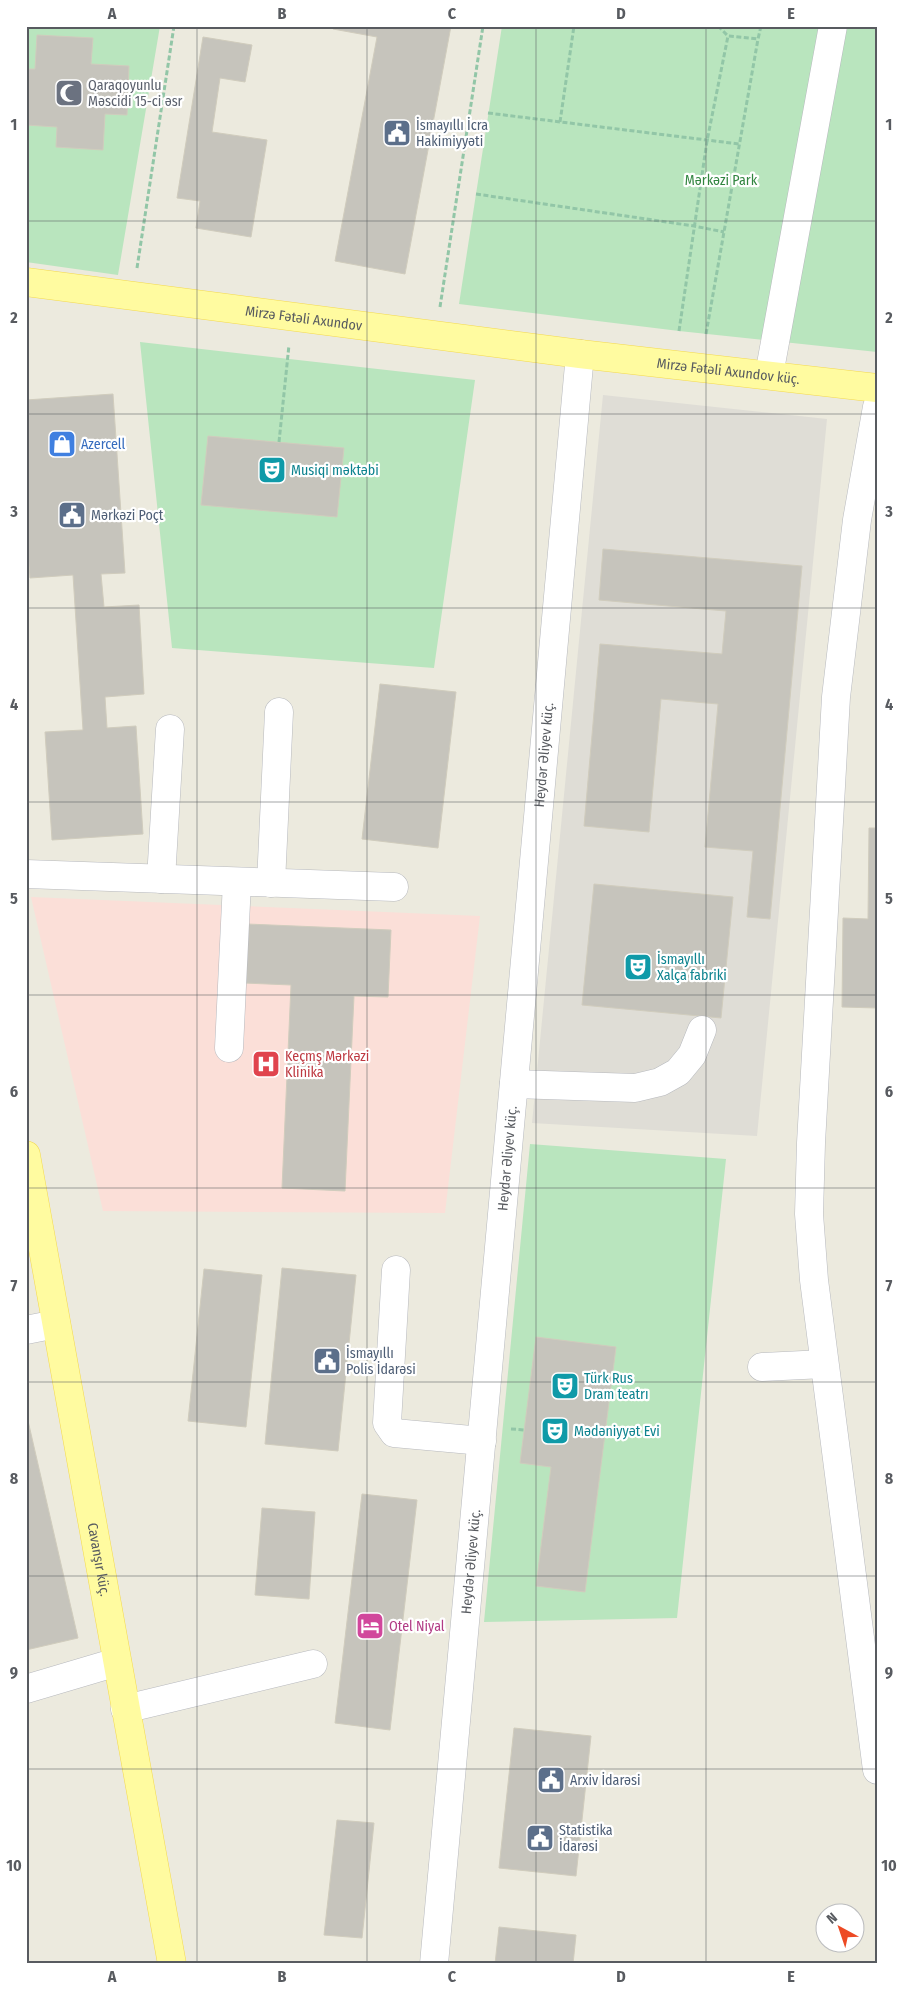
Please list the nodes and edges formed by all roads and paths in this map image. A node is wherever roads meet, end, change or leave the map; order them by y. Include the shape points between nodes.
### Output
1 (174, 26) edge
2 (483, 26) edge
3 (574, 26) edge
4 (718, 26) edge
5 (761, 26) edge
6 (833, 26) edge
7 (728, 36) junction
8 (758, 39) junction
9 (488, 113) dead end
10 (560, 122) junction
11 (707, 141) junction
12 (739, 144) junction
13 (476, 194) dead end
14 (694, 226) junction
15 (724, 232) junction
16 (26, 282) edge
17 (132, 296) junction
18 (292, 317) junction
19 (678, 331) dead end
20 (706, 334) dead end
21 (436, 335) junction
22 (580, 354) junction
23 (768, 375) junction
24 (877, 388) edge
25 (877, 408) edge
26 (279, 442) dead end
27 (867, 527) edge
28 (279, 712) dead end
29 (170, 729) dead end
30 (26, 874) edge
31 (161, 879) junction
32 (237, 882) junction
33 (271, 883) junction
34 (394, 887) dead end
35 (702, 1030) dead end
36 (229, 1048) dead end
37 (514, 1084) junction
38 (26, 1155) edge
39 (396, 1270) dead end
40 (56, 1324) junction
41 (26, 1330) edge
42 (824, 1364) junction
43 (762, 1368) dead end
44 (482, 1441) junction
45 (117, 1662) junction
46 (313, 1664) dead end
47 (26, 1689) edge
48 (125, 1709) junction
49 (877, 1770) edge
50 (172, 1964) edge
51 (434, 1964) edge

1 - 17 path
2 - 21 path
3 - 10 path
4 - 7 path
5 - 8 path
6 - 23 street
7 - 8 path
7 - 11 path
8 - 12 path
9 - 10 path
10 - 11 path
11 - 12 path
11 - 14 path
12 - 15 path
13 - 14 path
14 - 15 path
14 - 19 path
15 - 20 path
16 - 17 main road, Mirzə Fətəli Axundov
17 - 18 main road, Mirzə Fətəli Axundov
18 - 21 main road, Mirzə Fətəli Axundov
18 - 26 path
21 - 22 main road, Mirzə Fətəli Axundov
22 - 23 main road, Mirzə Fətəli Axundov küç.
22 - 37 street, Heydər Əliyev küç.
23 - 24 main road, Mirzə Fətəli Axundov küç.
25 - 27 street
27 - 42 street via 836,696 811,1142 809,1214
28 - 33 street
29 - 31 street
30 - 31 street
31 - 32 street
32 - 33 street
32 - 36 street
33 - 34 street
35 - 37 street via 692,1055 678,1072 660,1082 635,1088
37 - 44 street, Heydər Əliyev küç.
38 - 40 main road, Cavanşır küç.
39 - 44 street via 387,1423 394,1433
40 - 41 street
40 - 45 main road, Cavanşır küç.
42 - 43 street
42 - 49 street
44 - 51 street, Heydər Əliyev küç.
45 - 47 street
45 - 48 main road, Cavanşır küç.
46 - 48 street
48 - 50 main road, Cavanşır küç.

